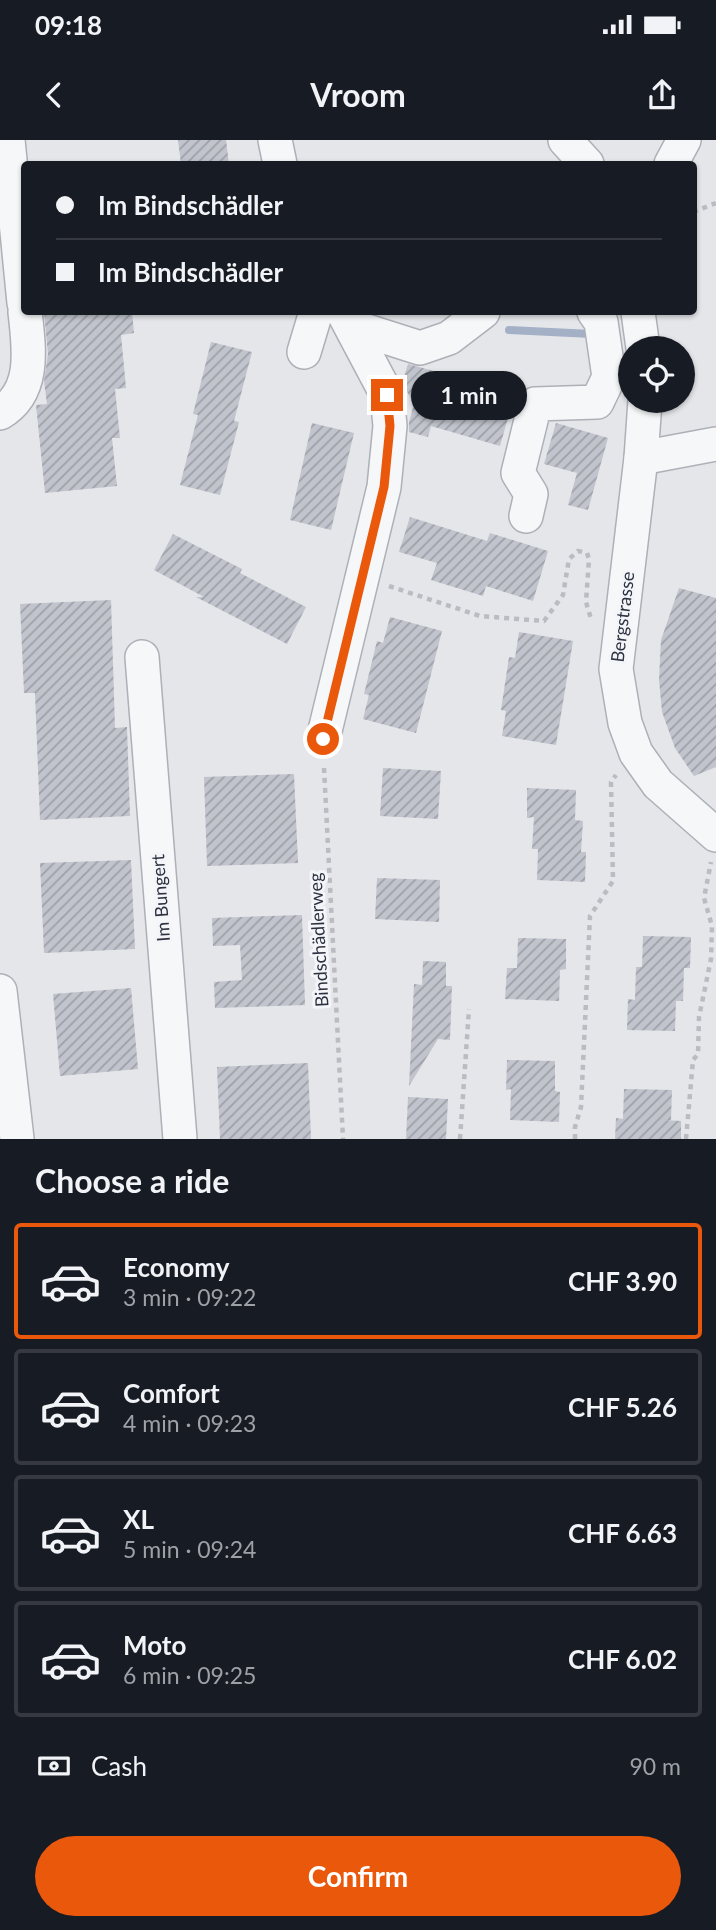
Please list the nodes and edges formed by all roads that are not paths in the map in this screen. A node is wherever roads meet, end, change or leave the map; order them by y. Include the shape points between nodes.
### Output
1 (8, 140) edge
2 (275, 140) edge
3 (565, 140) edge
4 (684, 140) edge
5 (279, 161) edge
6 (584, 161) edge
7 (673, 161) edge
8 (21, 272) edge
9 (25, 315) edge
10 (315, 315) edge
11 (479, 315) edge
12 (596, 315) edge
13 (638, 315) edge
14 (347, 319) edge
15 (641, 336) edge
16 (304, 352) dead end
17 (0, 413) edge
18 (644, 413) edge
19 (716, 444) edge
20 (640, 473) junction
21 (526, 516) dead end
22 (142, 657) dead end
23 (323, 739) road end
24 (716, 835) edge
25 (0, 991) edge
26 (17, 1139) edge
27 (180, 1139) edge

1 - 8 street
2 - 5 street
3 - 6 street
4 - 7 street
9 - 17 street via 30,354 22,392
10 - 16 street
11 - 14 street via 449,338 420,348
12 - 21 street via 609,377 597,401 535,404 518,473 531,494
13 - 15 street
14 - 23 street via 387,395 390,426 384,487
18 - 20 street, Bergstrasse
19 - 20 street
20 - 24 street, Bergstrasse via 616,669 625,723 636,753 658,785
22 - 27 street, Im Bungert
25 - 26 street

